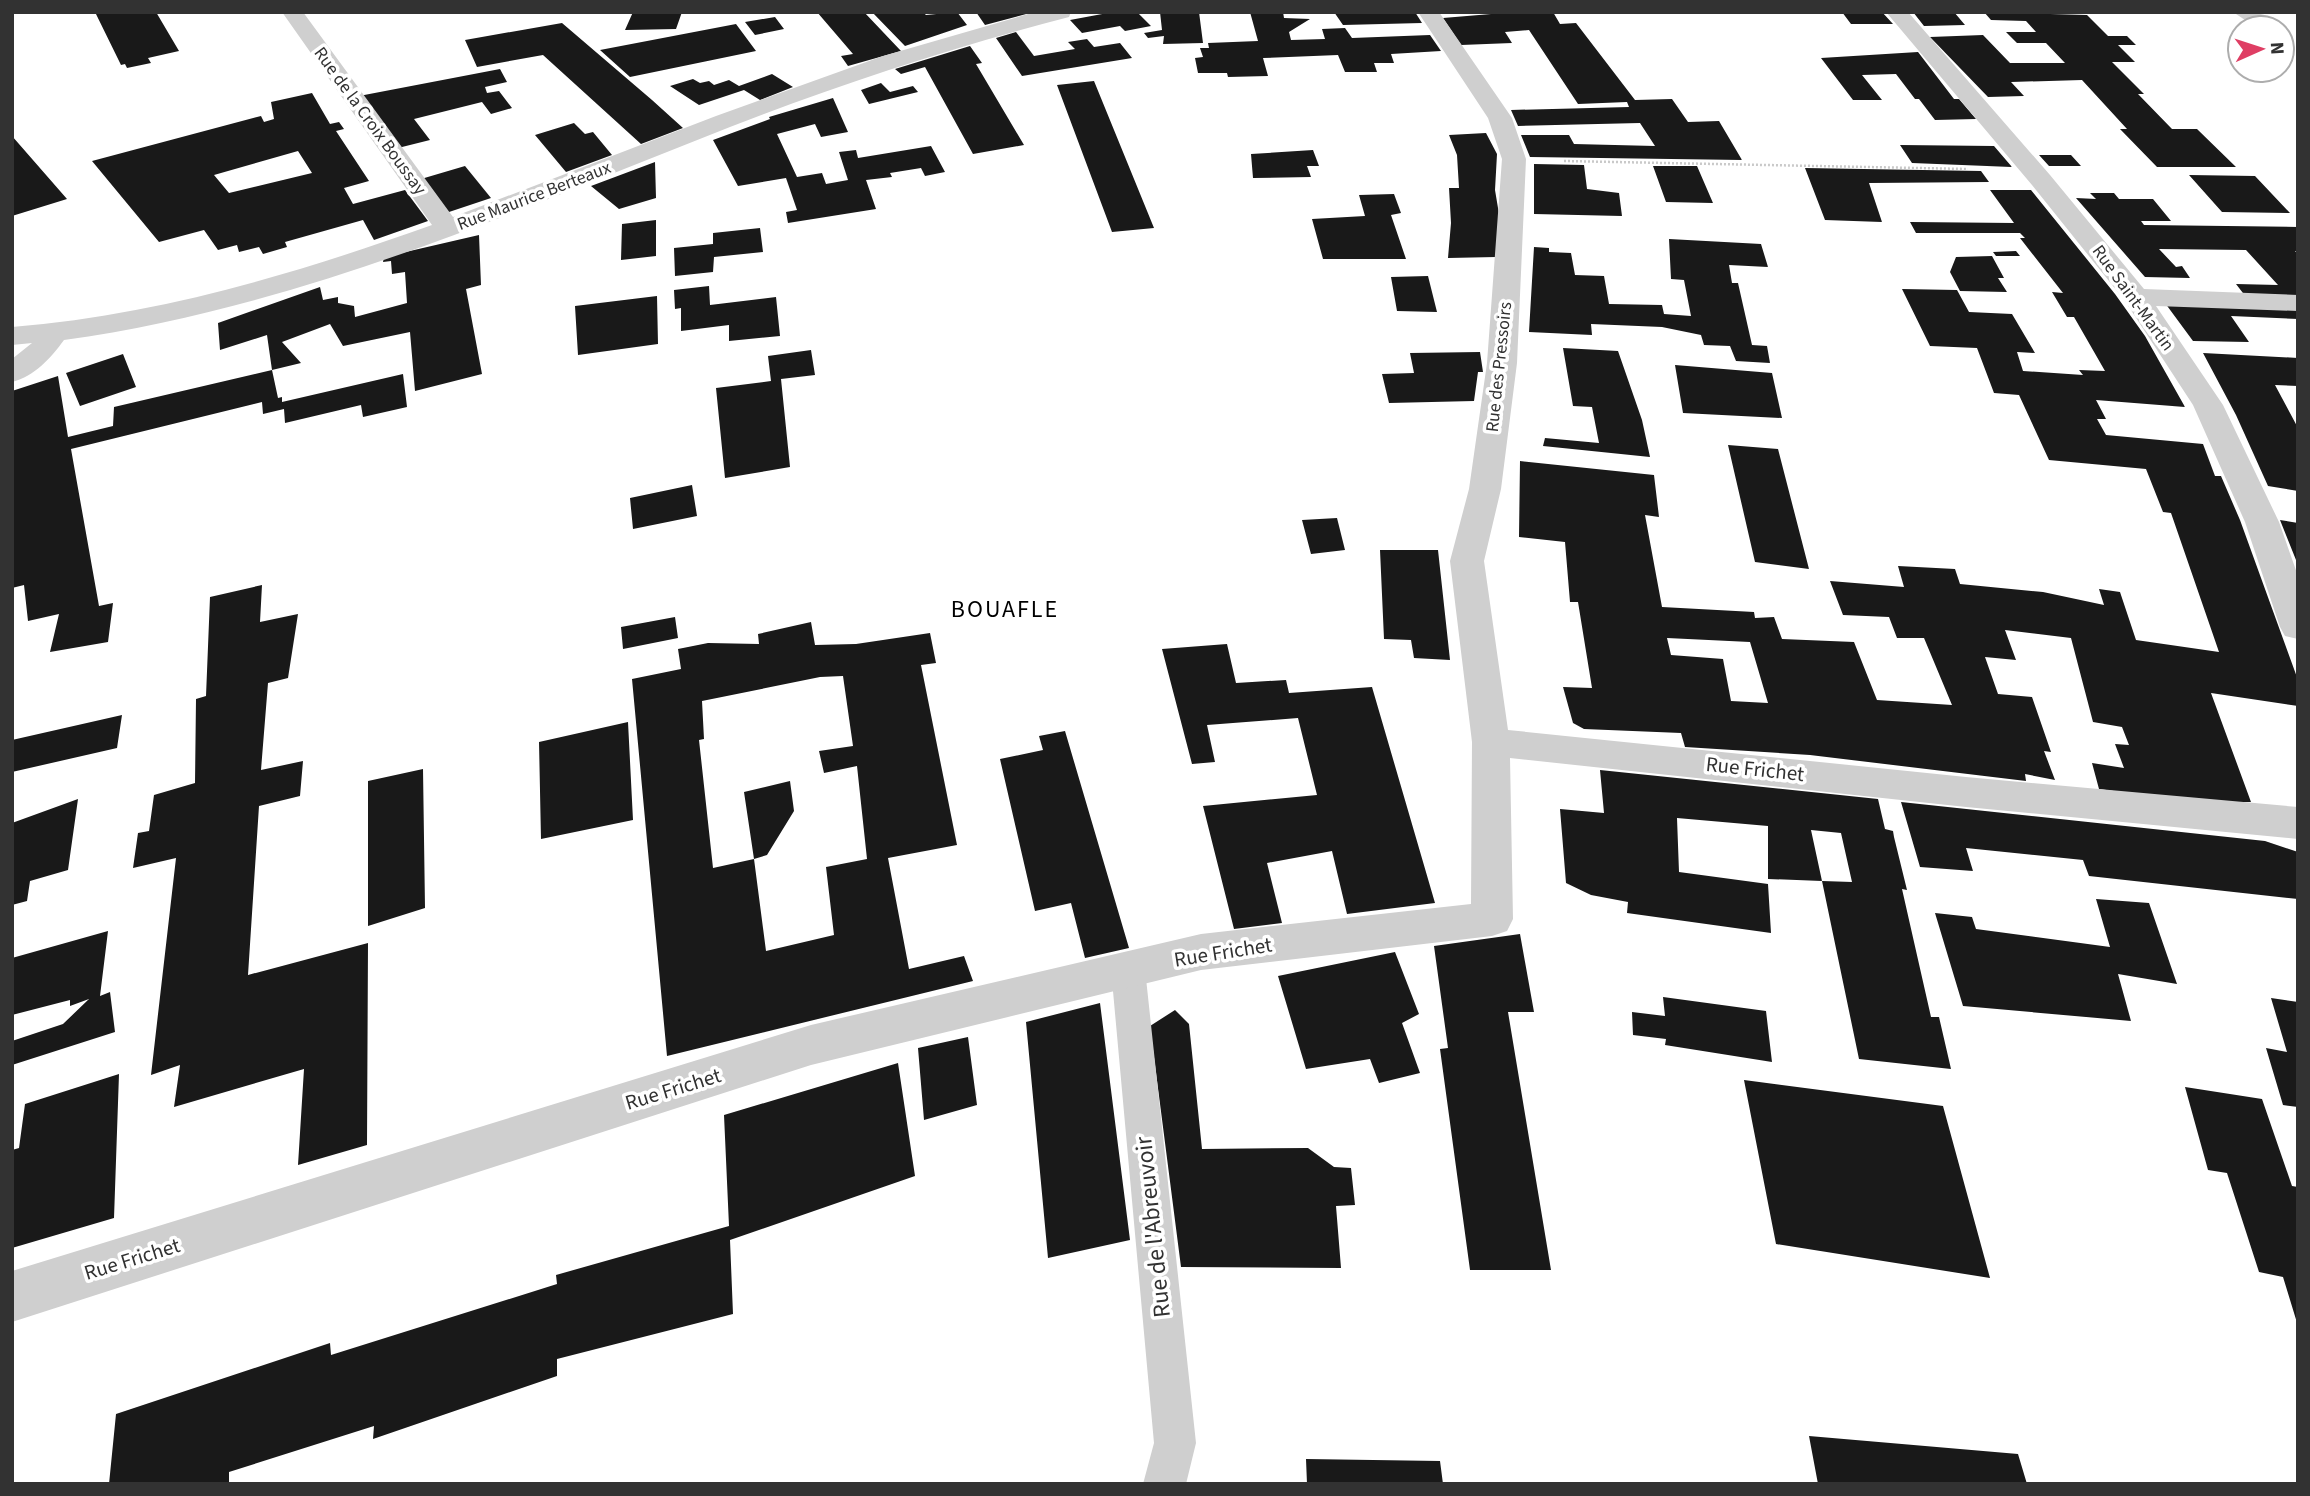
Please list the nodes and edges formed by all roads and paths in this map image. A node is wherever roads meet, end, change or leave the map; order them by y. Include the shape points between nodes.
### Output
1 (292, 12) edge
2 (1061, 12) edge
3 (1428, 12) edge
4 (1896, 12) edge
5 (1514, 159) junction
6 (2034, 171) junction
7 (448, 228) junction
8 (2137, 297) junction
9 (2298, 303) edge
10 (54, 334) junction
11 (12, 336) edge
12 (12, 373) edge
13 (2298, 627) edge
14 (1491, 742) junction
15 (2298, 823) edge
16 (1128, 969) junction
17 (12, 1297) edge
18 (1164, 1484) edge

1 - 7 street, Rue de la Croix Boussay
2 - 7 street, Rue Maurice Berteaux via 1002,26 812,89
3 - 5 street, Rue des Pressoirs via 1500,118
4 - 6 street, Rue Saint-Martin
5 - 6 path
5 - 14 street, Rue des Pressoirs via 1502,363 1485,489 1467,561
6 - 8 street, Rue Saint-Martin
7 - 10 street, Rue Maurice Berteaux via 233,300
8 - 9 street
8 - 13 street, Rue Saint-Martin via 2208,405 2262,522
10 - 11 street, Rue Maurice Berteaux
10 - 12 street via 39,354
14 - 15 street, Rue Frichet
14 - 16 street, Rue Frichet via 1492,919 1201,953
16 - 17 street, Rue Frichet via 811,1045
16 - 18 lane, Rue de l'Abreuvoir via 1175,1443

